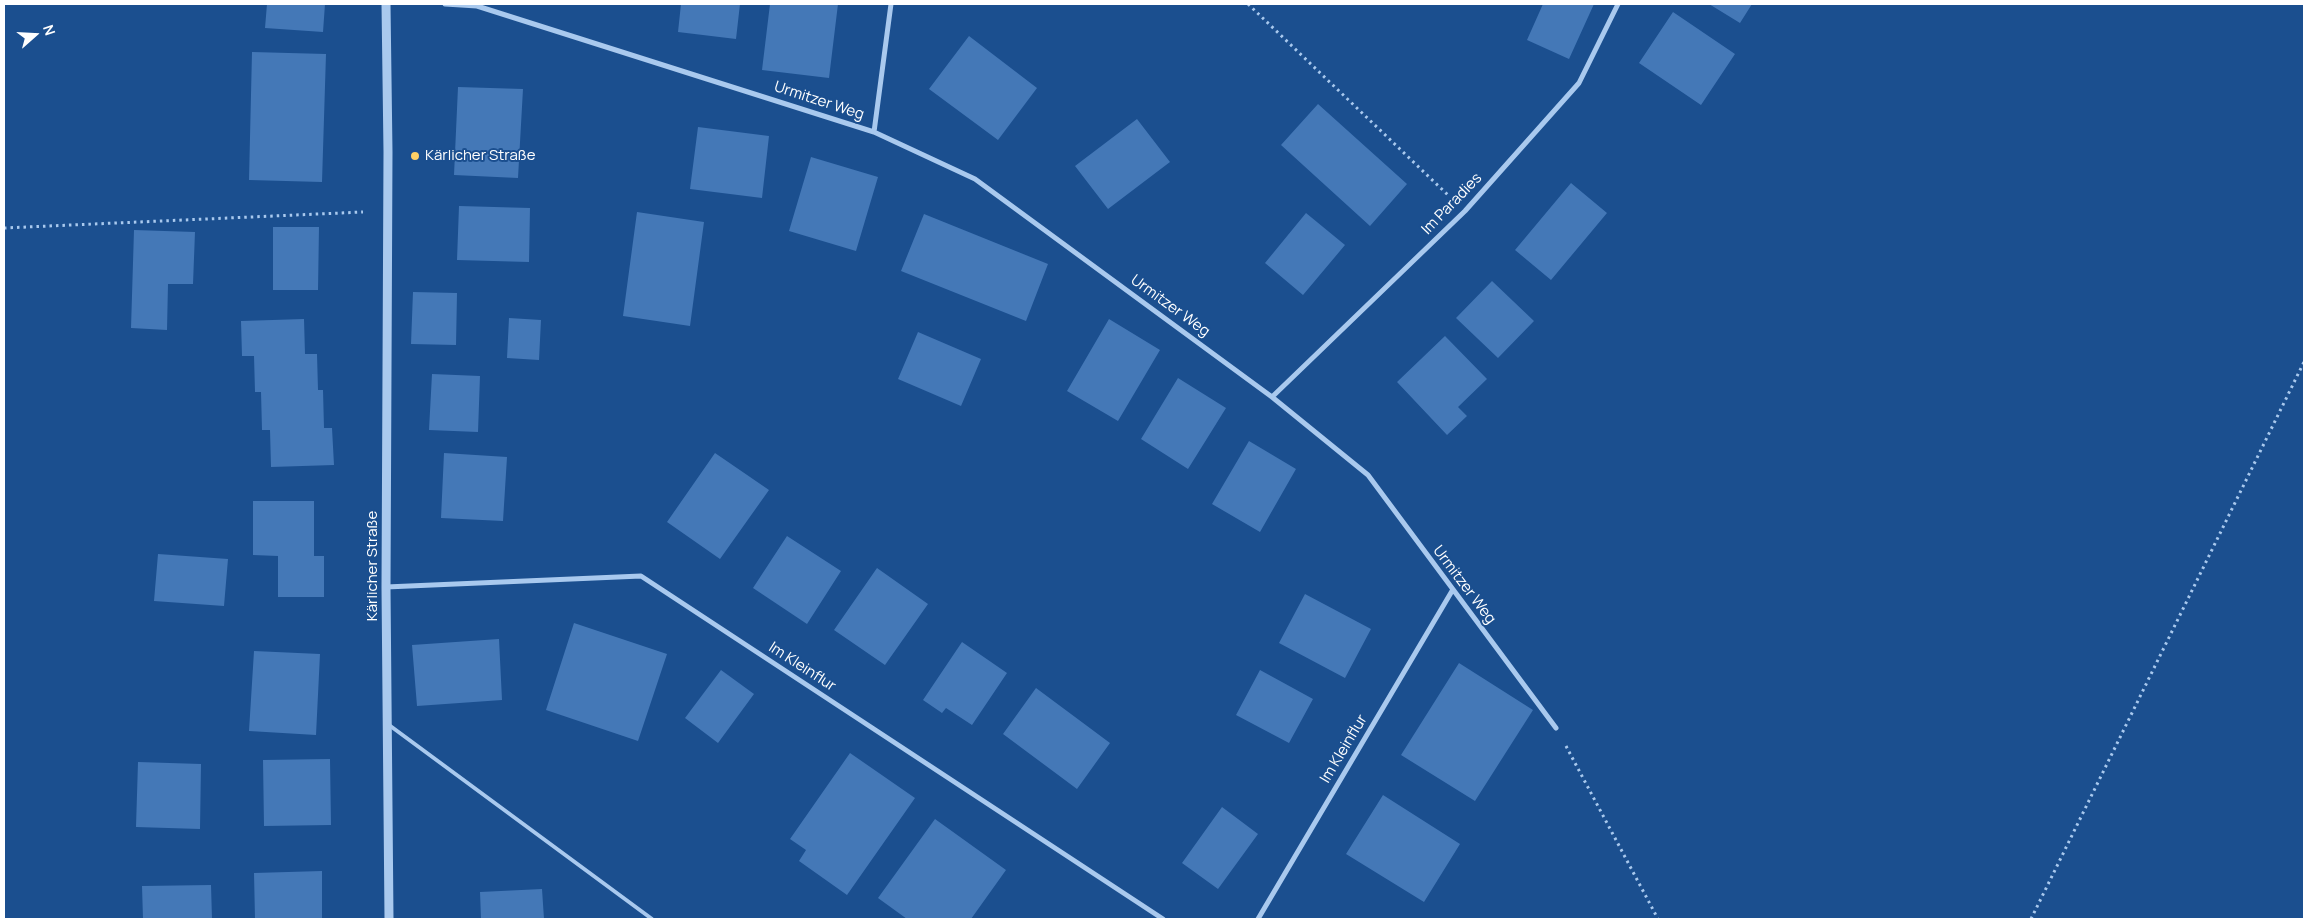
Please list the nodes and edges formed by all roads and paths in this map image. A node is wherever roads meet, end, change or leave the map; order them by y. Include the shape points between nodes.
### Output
1 (386, 4) edge
2 (445, 4) edge
3 (891, 4) edge
4 (1248, 4) edge
5 (1618, 4) edge
6 (874, 132) junction
7 (388, 211) junction
8 (1465, 211) junction
9 (4, 228) edge
10 (2304, 362) edge
11 (1272, 397) junction
12 (386, 587) junction
13 (1452, 591) junction
14 (387, 724) junction
15 (1556, 728) joint
16 (389, 919) edge
17 (652, 919) edge
18 (1163, 919) edge
19 (1258, 919) edge
20 (1658, 919) edge
21 (2031, 919) edge

1 - 7 street, Kärlicher Straße
2 - 6 street, Urmitzer Weg via 477,6
3 - 6 street
4 - 8 path
5 - 8 street, Im Paradies via 1580,83
6 - 11 street, Urmitzer Weg via 975,179
7 - 9 path
7 - 12 street, Kärlicher Straße
8 - 11 street, Im Paradies
10 - 21 path
11 - 13 street, Urmitzer Weg via 1368,475
12 - 14 street, Kärlicher Straße
12 - 18 street, Im Kleinflur via 641,576
13 - 15 street, Urmitzer Weg
13 - 19 street, Im Kleinflur
14 - 16 street, Kärlicher Straße
14 - 17 lane
15 - 20 path

